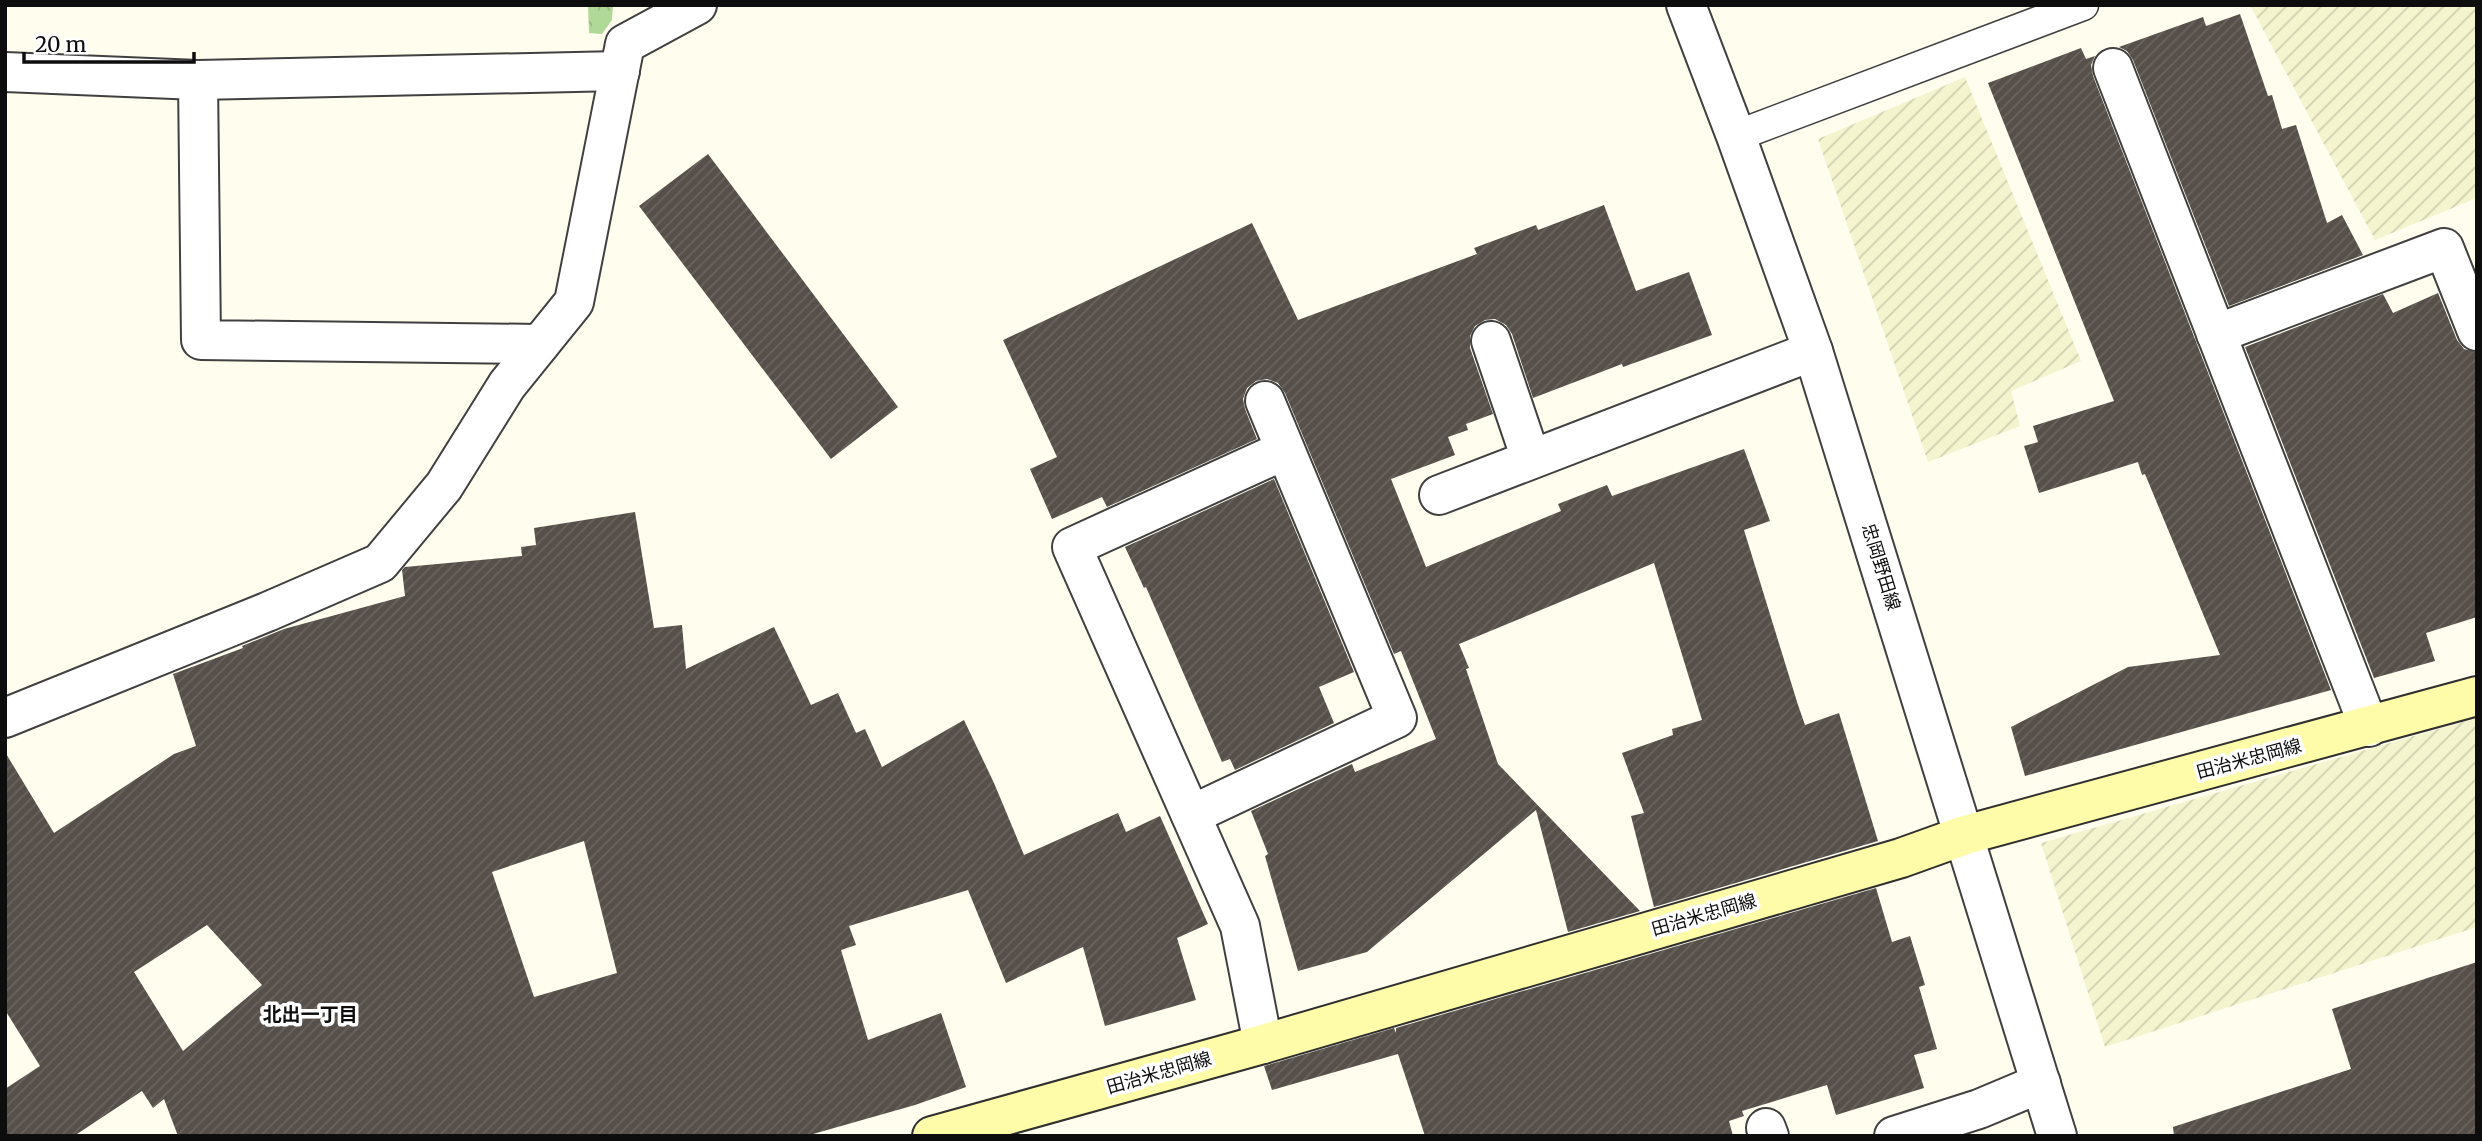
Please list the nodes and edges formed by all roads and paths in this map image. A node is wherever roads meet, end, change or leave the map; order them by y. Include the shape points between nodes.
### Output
1 (698, 5) edge
2 (1686, 5) edge
3 (2083, 5) edge
4 (2113, 68) dead end
5 (620, 71) junction
6 (5, 72) edge
7 (198, 80) junction
8 (1736, 136) junction
9 (2477, 331) edge
10 (2216, 334) junction
11 (1491, 341) dead end
12 (540, 344) junction
13 (1813, 351) junction
14 (1265, 401) dead end
15 (1285, 450) junction
16 (1531, 459) junction
17 (1439, 495) dead end
18 (2477, 696) edge
19 (5, 718) edge
20 (2369, 727) junction
21 (1191, 815) junction
22 (1965, 835) junction
23 (1263, 1044) junction
24 (2041, 1083) junction
25 (932, 1136) edge
26 (1894, 1136) edge
27 (2057, 1136) edge

1 - 5 street via 625,44
2 - 8 street, 忠岡野田線
3 - 8 lane
4 - 10 street
5 - 7 street
5 - 12 street via 574,302
6 - 7 street
7 - 12 street via 201,340
8 - 13 street, 忠岡野田線
9 - 10 street via 2444,248
10 - 20 street
11 - 16 street
12 - 19 street via 507,385 444,486 380,563
13 - 16 street
13 - 22 street, 忠岡野田線
14 - 15 street
15 - 21 street via 1397,718
15 - 21 street via 1072,547
16 - 17 street
18 - 20 main road, 田治米忠岡線
20 - 22 main road, 田治米忠岡線
21 - 23 street via 1240,926
22 - 23 main road, 田治米忠岡線 via 1901,858
22 - 24 street, 忠岡野田線
23 - 25 main road, 田治米忠岡線
24 - 26 street
24 - 27 street, 忠岡野田線

